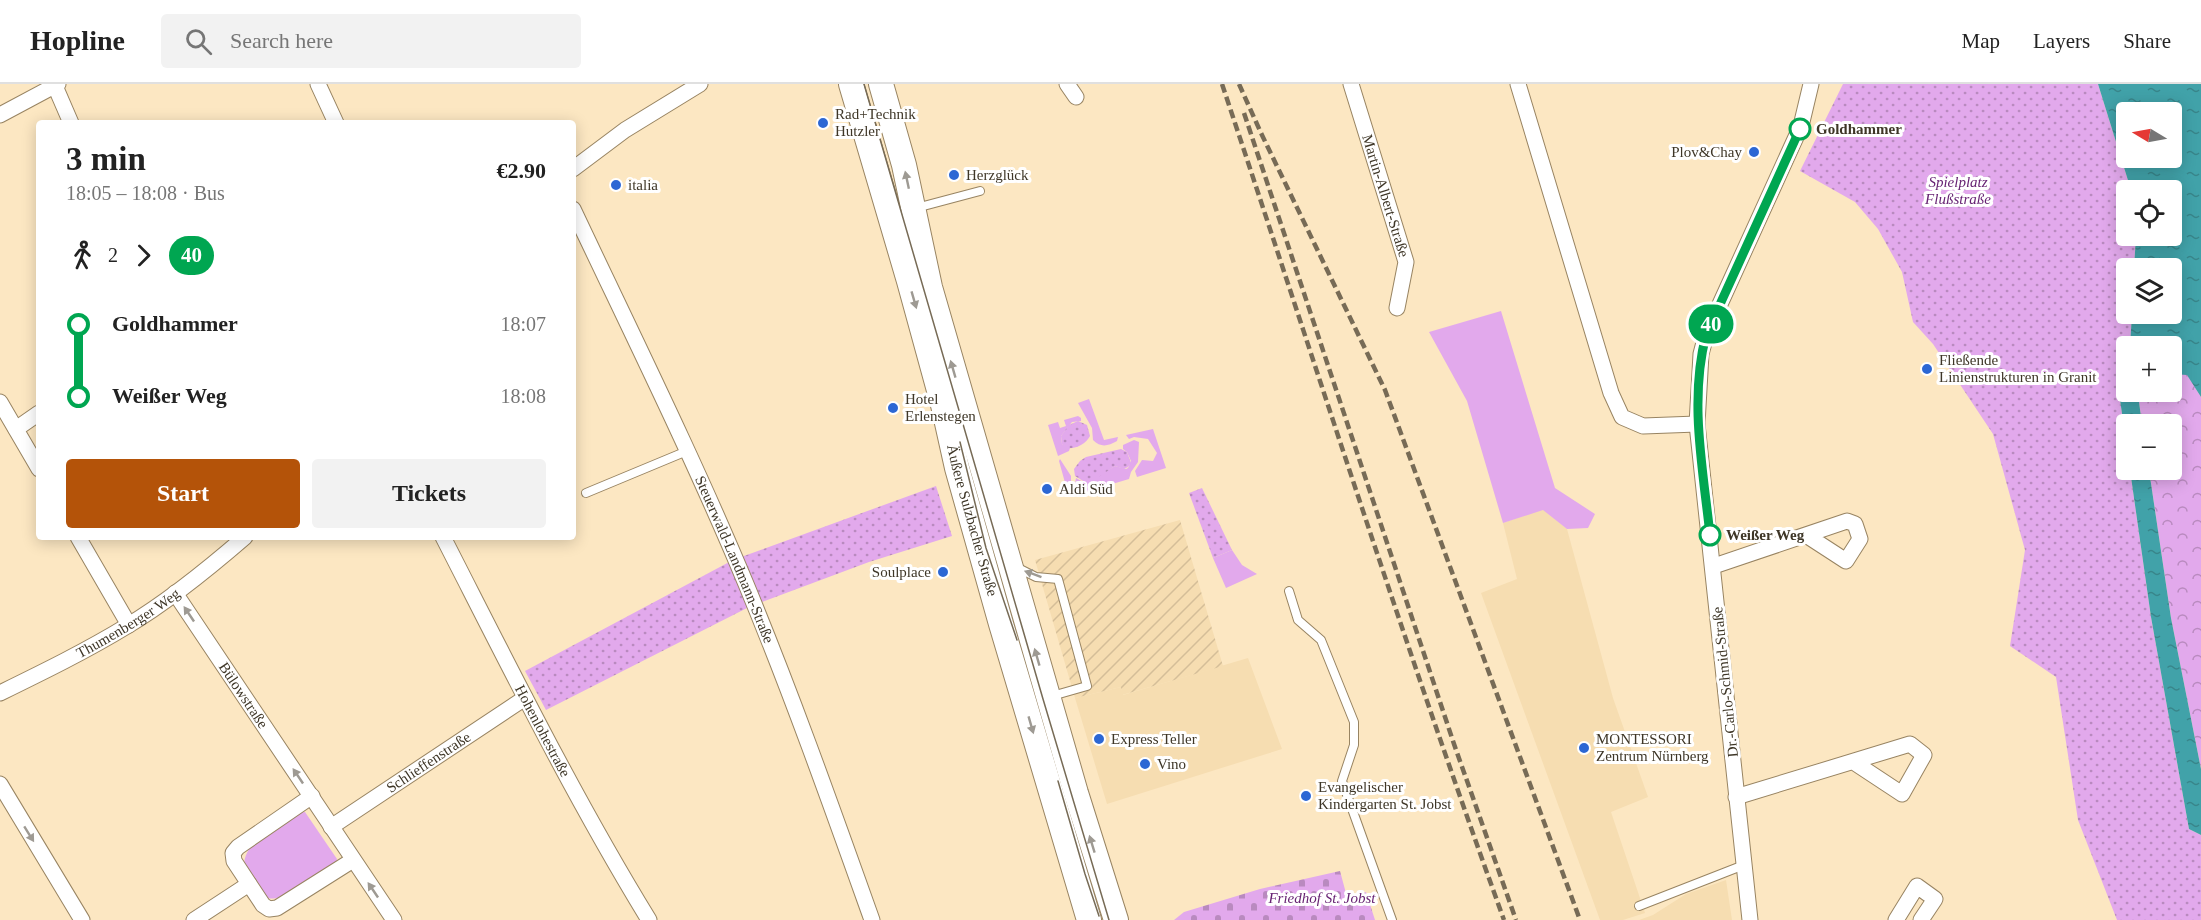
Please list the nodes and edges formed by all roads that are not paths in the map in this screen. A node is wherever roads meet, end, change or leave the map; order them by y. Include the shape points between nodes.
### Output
1 (319, 84) edge
2 (700, 84) edge
3 (850, 84) edge
4 (881, 84) edge
5 (1351, 84) edge
6 (1518, 84) edge
7 (1811, 84) edge
8 (56, 85) edge
9 (0, 115) edge
10 (70, 120) edge
11 (335, 120) edge
12 (576, 167) edge
13 (980, 191) dead end
14 (912, 209) junction
15 (576, 215) edge
16 (1397, 308) dead end
17 (0, 402) edge
18 (36, 415) edge
19 (1697, 424) junction
20 (16, 429) junction
21 (687, 451) junction
22 (36, 463) edge
23 (969, 465) junction
24 (586, 493) dead end
25 (1806, 535) dead end
26 (80, 540) edge
27 (241, 540) edge
28 (445, 540) edge
29 (1009, 563) junction
30 (1714, 566) junction
31 (1289, 591) dead end
32 (175, 594) junction
33 (129, 625) junction
34 (0, 693) edge
35 (1048, 697) junction
36 (525, 698) junction
37 (1855, 763) dead end
38 (0, 783) edge
39 (312, 796) junction
40 (1736, 797) junction
41 (1081, 809) junction
42 (1058, 818) junction
43 (332, 827) junction
44 (353, 860) junction
45 (1744, 865) junction
46 (1100, 870) junction
47 (1076, 877) junction
48 (249, 884) junction
49 (1639, 906) dead end
50 (82, 920) edge
51 (194, 920) edge
52 (394, 920) edge
53 (649, 920) edge
54 (872, 920) edge
55 (1089, 920) edge
56 (1116, 920) edge
57 (1392, 920) edge
58 (1750, 920) edge
59 (1896, 920) edge
60 (1921, 920) edge

1 - 11 street
2 - 12 street
3 -> 23 main road, Äußere Sulzbacher Straße via 944,405
14 -> 4 main road, Äußere Sulzbacher Straße
5 - 16 street, Martin-Albert-Straße via 1406,262
6 - 19 street via 1611,393 1622,417 1643,426
7 - 19 street, Dr.-Carlo-Schmid-Straße via 1801,126 1706,335 1701,354
8 - 9 street
8 - 10 street
13 - 14 lane
23 -> 14 main road, Äußere Sulzbacher Straße
15 - 21 street, Steuerwald-Landmann-Straße
17 - 20 street
18 - 20 street
19 - 30 street, Dr.-Carlo-Schmid-Straße
20 - 22 street
21 - 24 lane
21 - 54 street, Steuerwald-Landmann-Straße via 746,584
23 - 29 main road, Äußere Sulzbacher Straße
23 -> 42 main road, Äußere Sulzbacher Straße
25 - 30 street
26 - 33 street
27 - 32 street, Thumenberger Weg
28 - 36 street, Hohenlohestraße
35 -> 29 main road, Äußere Sulzbacher Straße
35 -> 29 lane via 1087,686 1058,579 1036,577
30 - 40 street, Dr.-Carlo-Schmid-Straße
31 - 57 lane via 1298,620 1321,640 1354,722 1354,745 1342,781
32 - 33 street, Thumenberger Weg
39 -> 32 street, Bülowstraße
33 - 34 street, Thumenberger Weg
35 - 41 main road, Äußere Sulzbacher Straße
36 - 43 street, Schlieffenstraße
36 - 53 street, Hohenlohestraße via 607,852
37 - 40 street
38 -> 50 street
39 - 43 street, Bülowstraße
39 - 48 street via 233,853
40 - 45 street, Dr.-Carlo-Schmid-Straße
41 - 42 main road
46 -> 41 main road, Äußere Sulzbacher Straße
42 - 47 main road, Äußere Sulzbacher Straße
43 - 44 street, Bülowstraße
44 - 48 street via 277,908 263,905
52 -> 44 street, Bülowstraße
45 - 49 lane
45 - 58 street, Dr.-Carlo-Schmid-Straße
46 - 47 main road
46 - 56 main road, Äußere Sulzbacher Straße
47 - 55 main road, Äußere Sulzbacher Straße
48 - 51 street
59 - 60 street via 1917,886 1935,899

